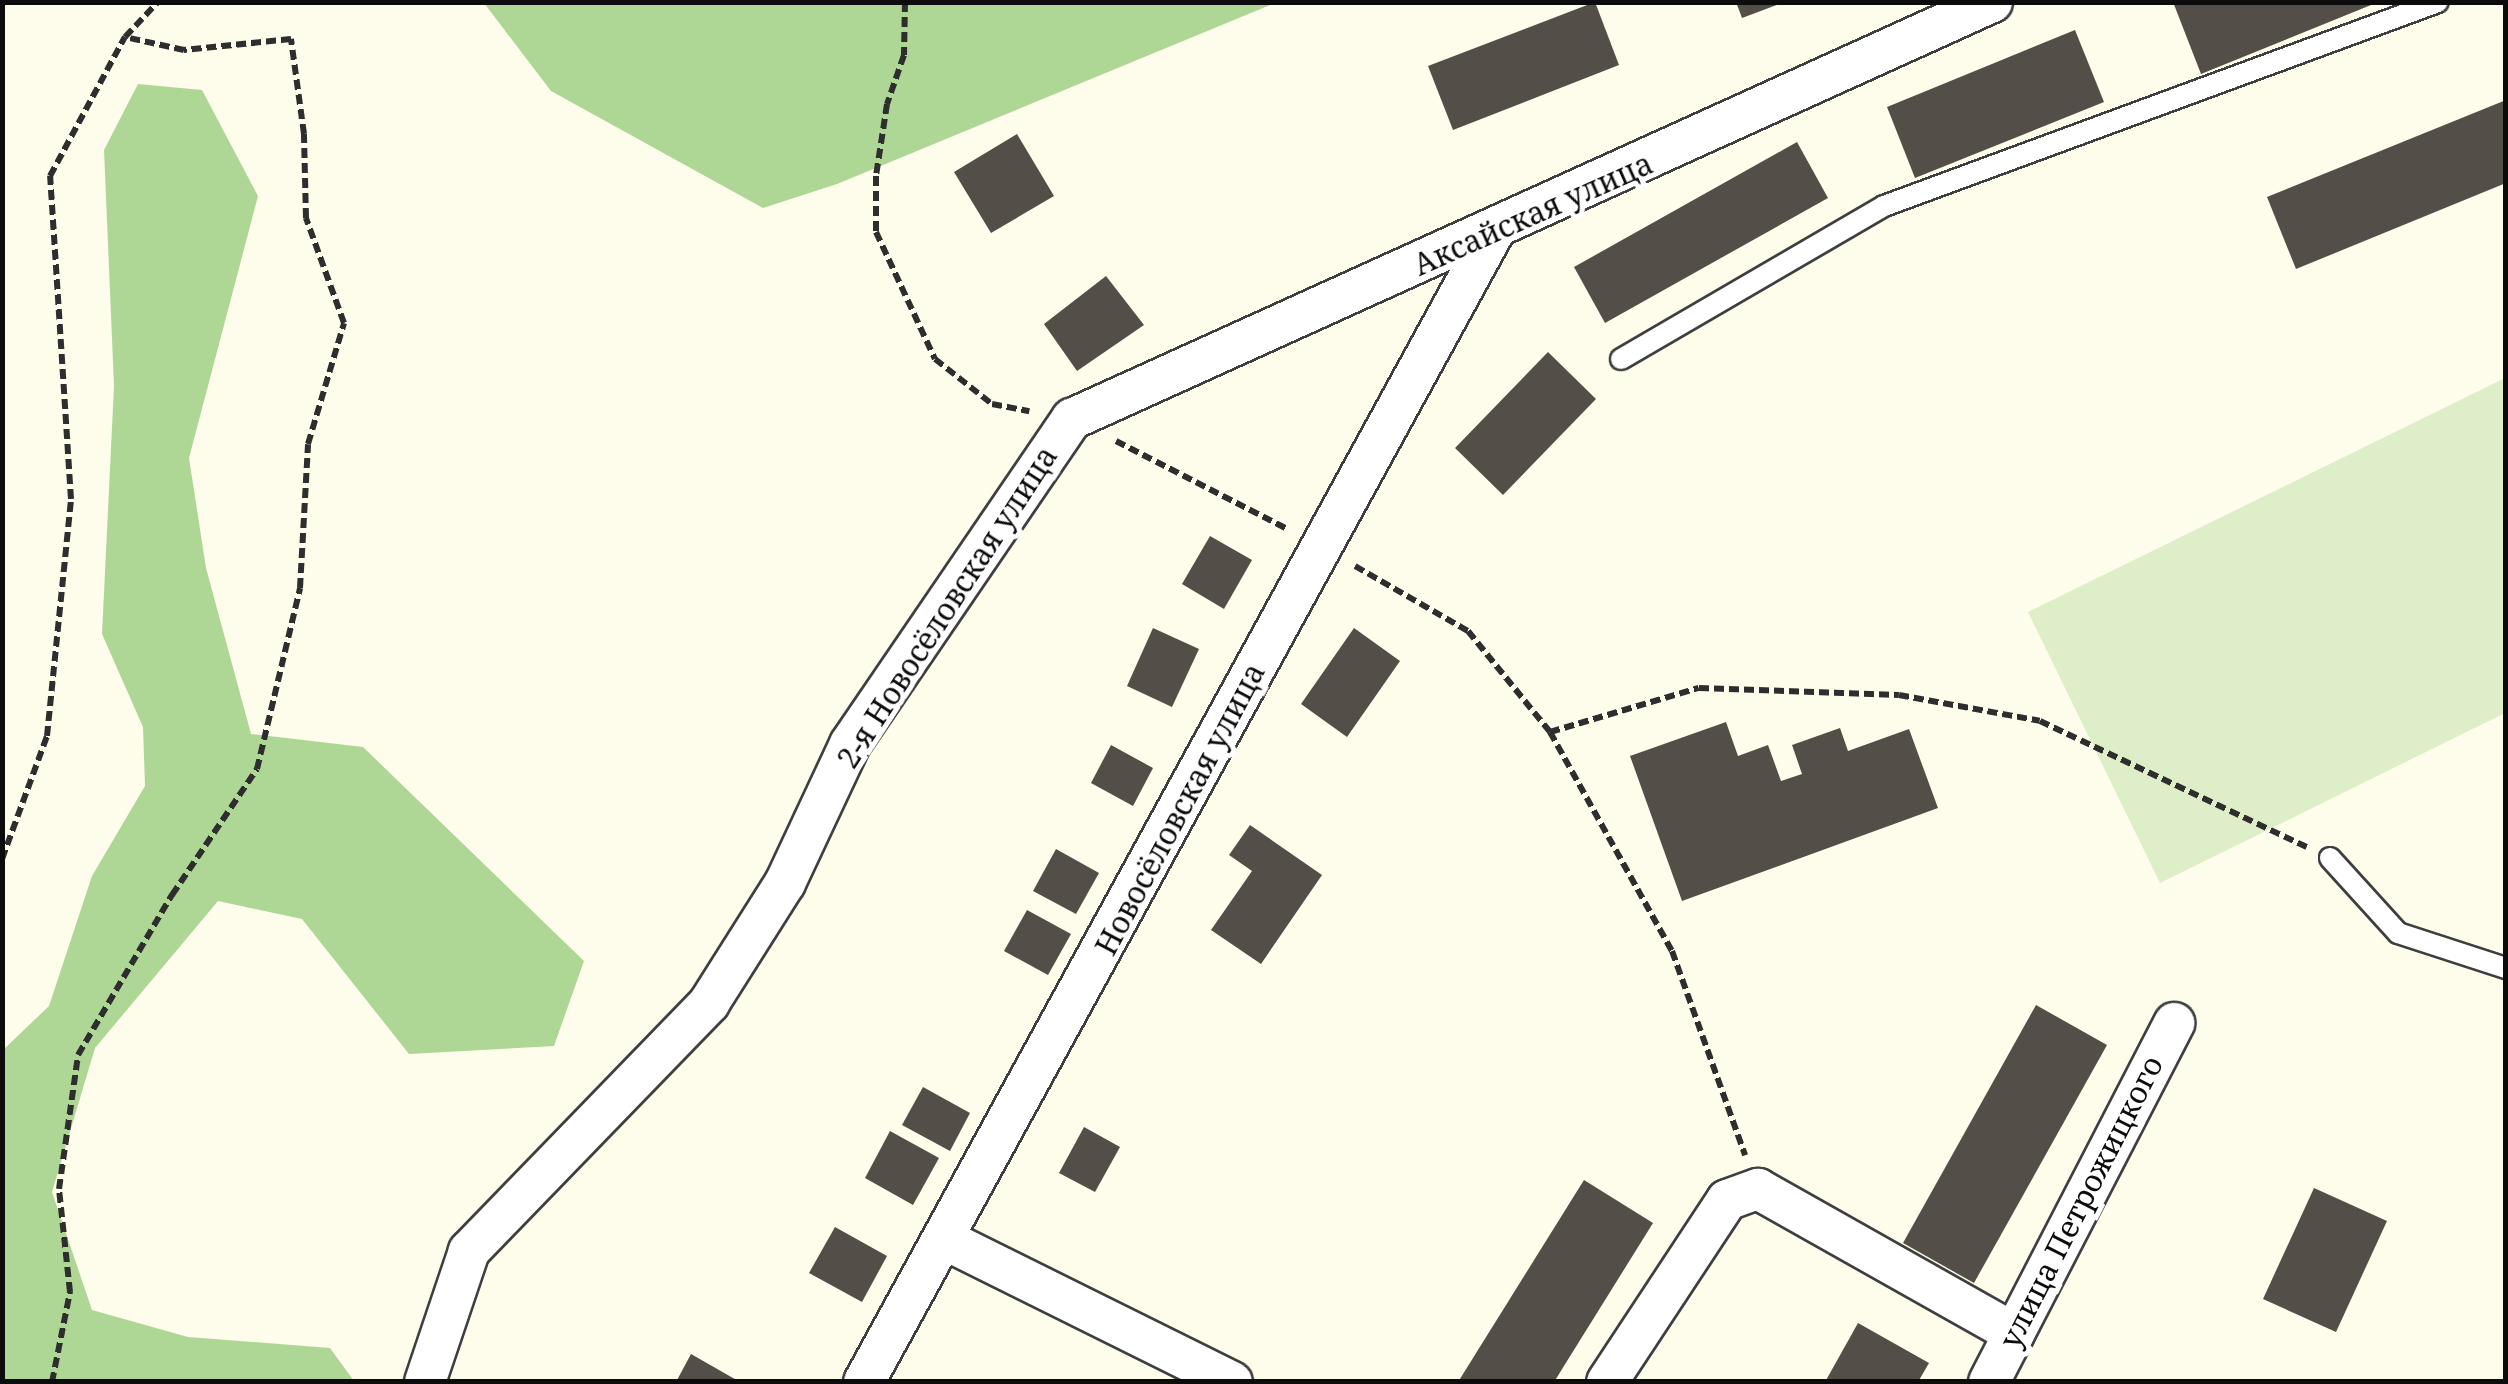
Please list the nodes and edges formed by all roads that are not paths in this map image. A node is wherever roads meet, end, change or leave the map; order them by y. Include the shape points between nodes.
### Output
1 (1992, 2) edge
2 (2438, 2) edge
3 (1492, 234) junction
4 (1621, 358) dead end
5 (1072, 419) joint
6 (2330, 858) road end
7 (2506, 968) edge
8 (2174, 1023) dead end
9 (946, 1240) junction
10 (2014, 1333) junction
11 (426, 1382) edge
12 (864, 1382) edge
13 (1232, 1382) edge
14 (1607, 1382) edge
15 (1990, 1382) edge

1 - 3 street, Аксайская улица
2 - 4 lane via 1884,206
3 - 5 street, Аксайская улица
3 - 9 street, Новосёловская улица
5 - 11 street, 2-я Новосёловская улица via 850,744 785,884 709,1003 469,1251
6 - 7 lane via 2398,933
8 - 10 street, улица Петрожицкого
9 - 12 street, Новосёловская улица
9 - 13 street
10 - 14 street via 1758,1189 1727,1200
10 - 15 street, улица Петрожицкого

